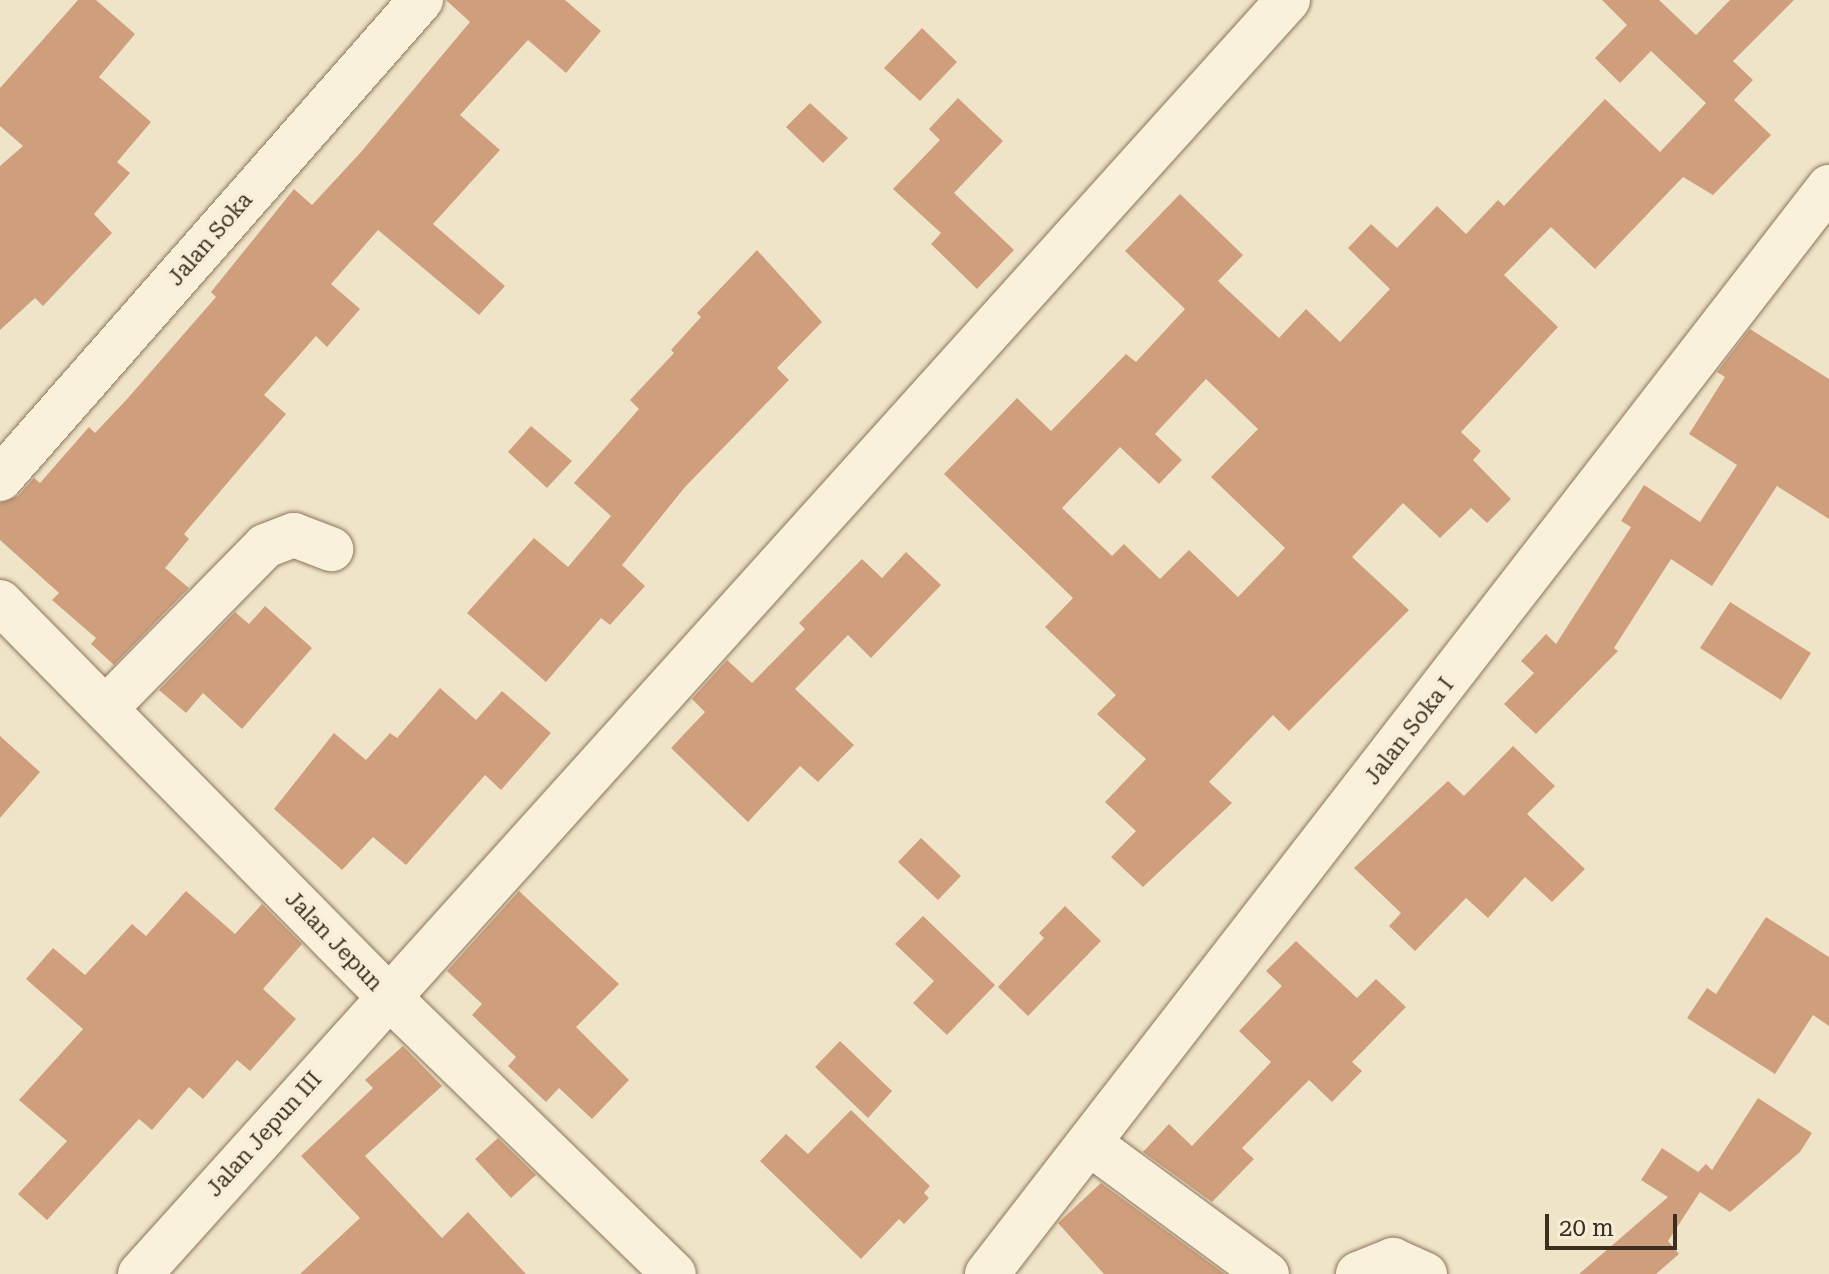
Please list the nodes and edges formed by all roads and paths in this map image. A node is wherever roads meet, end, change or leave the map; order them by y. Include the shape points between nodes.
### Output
1 (421, 0) edge
2 (1288, 0) edge
3 (1829, 187) edge
4 (0, 479) edge
5 (331, 549) dead end
6 (0, 602) edge
7 (106, 708) junction
8 (387, 995) junction
9 (1089, 1143) junction
10 (140, 1274) edge
11 (674, 1274) edge
12 (987, 1274) edge
13 (1267, 1274) edge
14 (1358, 1274) edge
15 (1425, 1274) edge

1 - 4 street, Jalan Soka
2 - 8 street, Jalan Jepun III
3 - 9 street, Jalan Soka I
5 - 7 street via 294,535 265,546
6 - 7 street, Jalan Jepun
7 - 8 street, Jalan Jepun
8 - 10 street, Jalan Jepun III
8 - 11 street, Jalan Jepun
9 - 12 street, Jalan Soka I
9 - 13 street
14 - 15 street via 1393,1260

